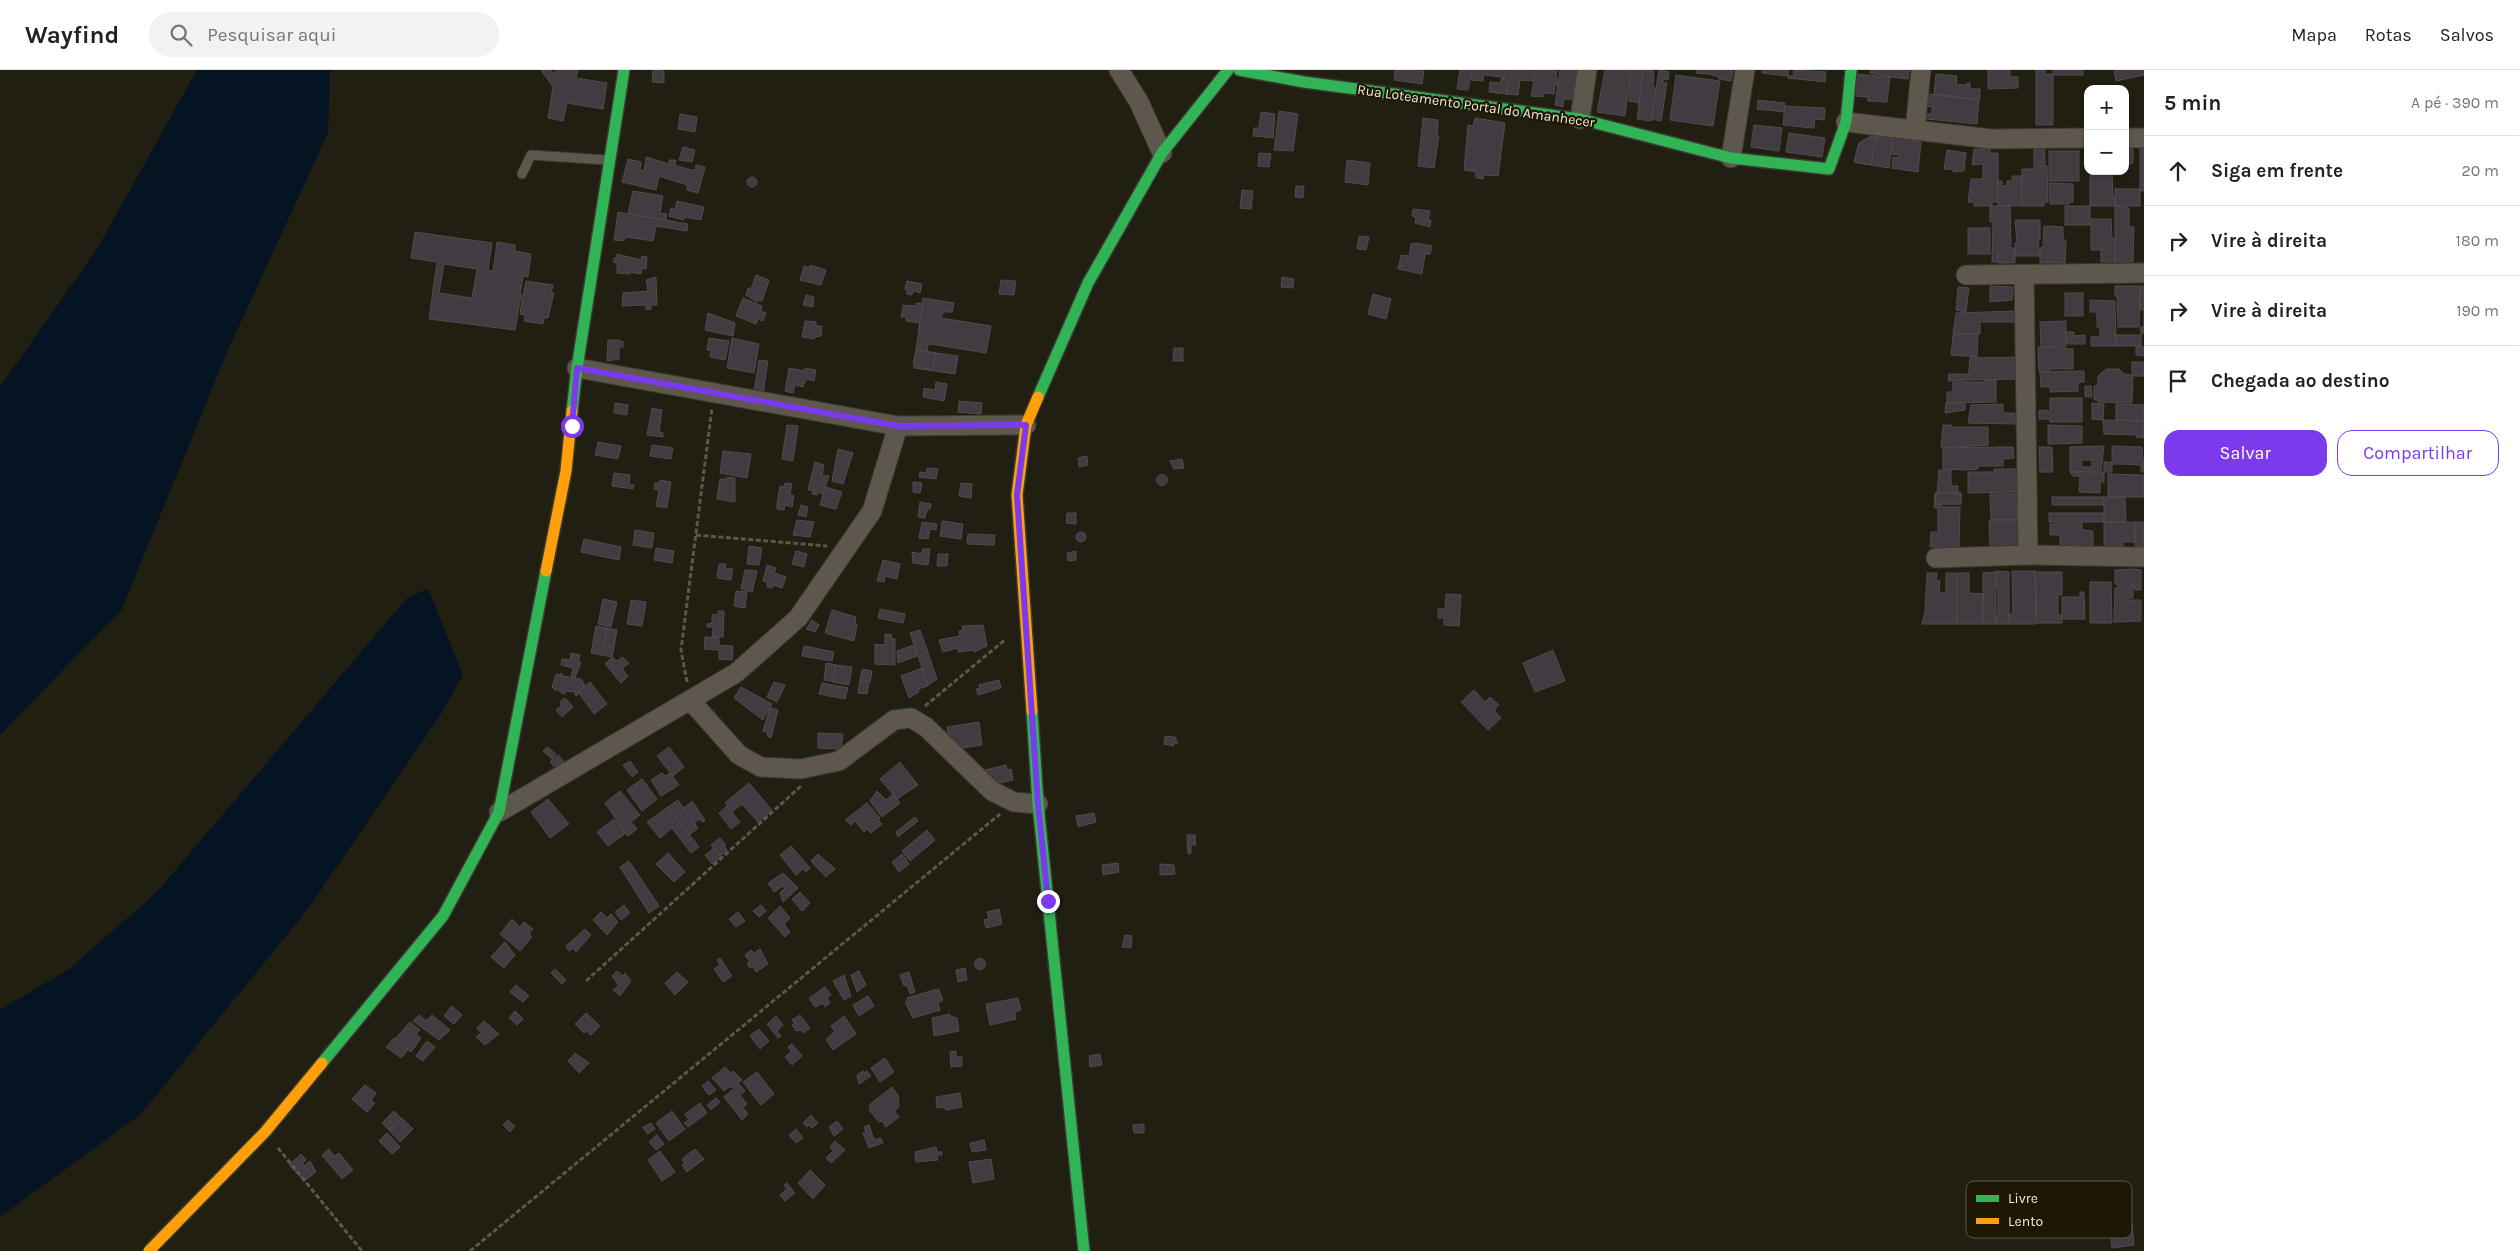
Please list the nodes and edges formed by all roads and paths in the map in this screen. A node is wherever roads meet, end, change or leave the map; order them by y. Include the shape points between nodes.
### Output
1 (624, 70) edge
2 (1119, 70) edge
3 (1228, 70) edge
4 (1239, 70) edge
5 (1587, 70) edge
6 (1745, 70) edge
7 (1851, 70) edge
8 (1921, 70) edge
9 (1301, 76) edge
10 (1580, 119) junction
11 (1846, 122) junction
12 (1914, 130) junction
13 (2084, 138) edge
14 (2129, 138) edge
15 (2144, 138) edge
16 (1162, 153) junction
17 (1731, 158) junction
18 (610, 160) junction
19 (522, 174) dead end
20 (2144, 273) edge
21 (2024, 274) junction
22 (1966, 275) dead end
23 (577, 368) junction
24 (714, 392) junction
25 (1026, 425) junction
26 (898, 426) junction
27 (696, 535) junction
28 (846, 548) junction
29 (2028, 555) junction
30 (2144, 557) edge
31 (1936, 558) dead end
32 (1025, 623) junction
33 (690, 700) junction
34 (910, 718) junction
35 (804, 783) dead end
36 (1014, 802) junction
37 (1038, 804) junction
38 (499, 812) junction
39 (586, 981) dead end
40 (265, 1132) junction
41 (149, 1251) edge
42 (362, 1251) edge
43 (470, 1251) edge
44 (1084, 1251) edge

1 - 18 street
2 - 16 street via 1139,102
3 - 16 street
4 - 9 street, Rua Loteamento Portal do Amanhecer
5 - 10 street
6 - 17 street
7 - 11 street
8 - 12 street
9 - 10 street, Rua Loteamento Portal do Amanhecer
10 - 17 street, Rua Loteamento Portal do Amanhecer
11 - 12 street
11 - 17 street, Rua Loteamento Portal do Amanhecer via 1829,168
12 - 13 street via 1991,139
14 - 15 street
16 - 25 street via 1088,283
18 - 19 lane via 530,155
18 - 23 street
20 - 21 street
21 - 22 street
21 - 29 street
23 - 24 street
23 - 38 street via 566,471
24 - 26 street
24 - 27 path
25 - 26 street
25 - 32 street via 1017,495
26 - 28 street via 872,511
27 - 28 path
27 - 33 path via 681,650
28 - 33 street via 798,618 736,673
29 - 30 street
29 - 31 street
32 - 34 path
32 - 37 street
33 - 34 street via 739,755 761,767 801,769 839,760 894,720
33 - 38 street
34 - 36 street via 926,727 992,791
35 - 39 path
36 - 37 street
36 - 43 path
37 - 44 street
38 - 40 street via 444,916
40 - 41 street
40 - 42 path

